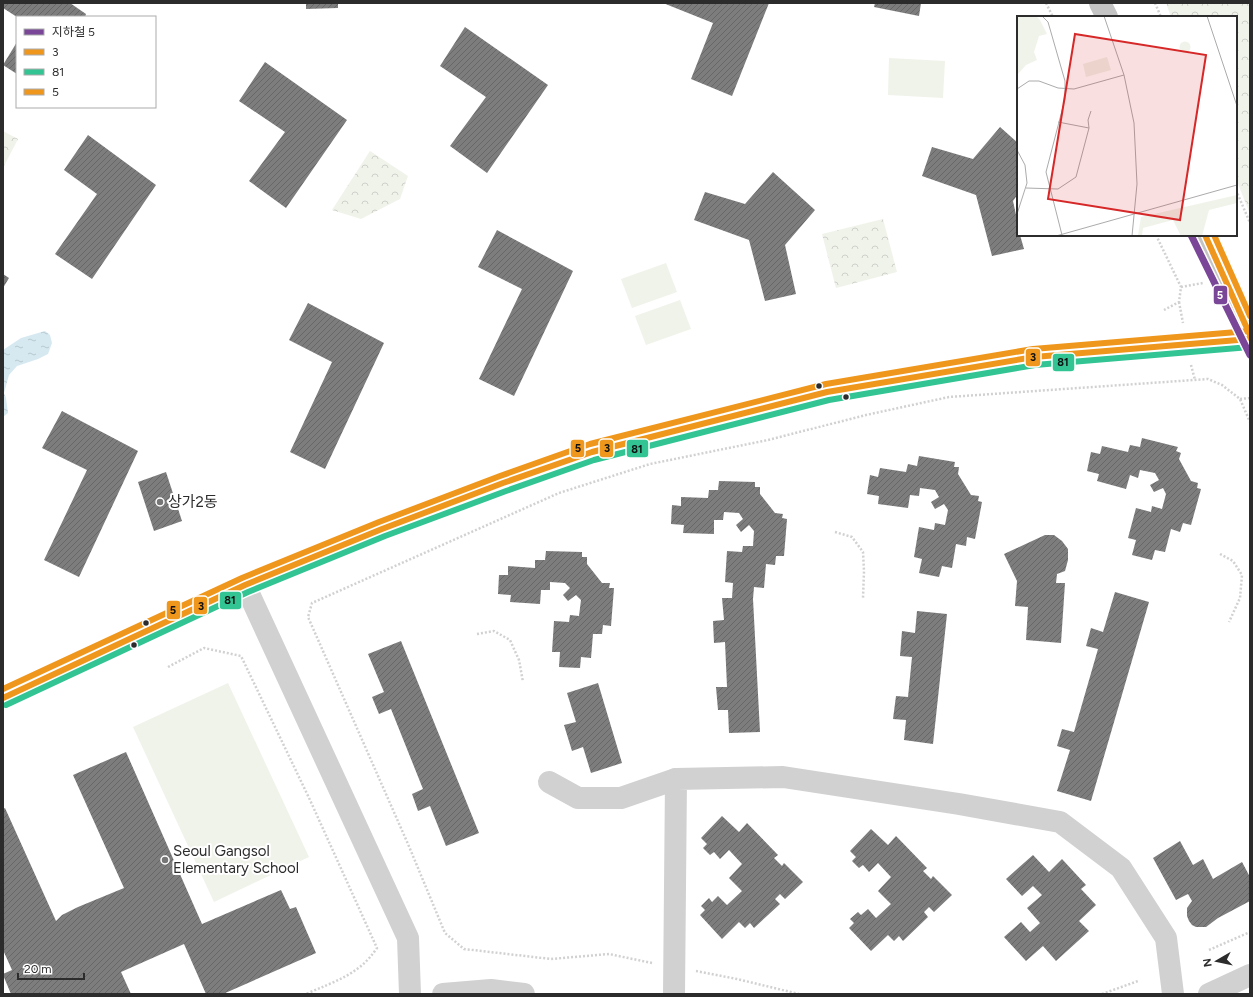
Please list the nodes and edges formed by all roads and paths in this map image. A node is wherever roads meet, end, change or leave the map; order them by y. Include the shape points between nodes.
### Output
1 (1046, 3) edge
2 (1100, 3) edge
3 (1155, 3) edge
4 (1052, 16) edge
5 (1106, 16) edge
6 (1161, 16) edge
7 (1237, 192) edge
8 (1250, 223) edge
9 (1156, 236) edge
10 (1205, 236) edge
11 (1164, 310) dead end
12 (1250, 335) edge
13 (1250, 339) edge
14 (1250, 398) edge
15 (1240, 399) junction
16 (1250, 422) edge
17 (835, 532) dead end
18 (1220, 554) dead end
19 (245, 585) junction
20 (863, 598) dead end
21 (1229, 622) dead end
22 (477, 634) dead end
23 (168, 667) dead end
24 (523, 682) dead end
25 (3, 698) edge
26 (676, 779) junction
27 (549, 782) dead end
28 (1250, 932) edge
29 (1209, 950) dead end
30 (674, 967) junction
31 (1250, 975) edge
32 (1138, 981) dead end
33 (306, 994) edge
34 (410, 994) edge
35 (443, 994) edge
36 (524, 994) edge
37 (674, 994) edge
38 (799, 994) edge
39 (1102, 994) edge
40 (1173, 994) edge
41 (1209, 994) edge

1 - 4 path
2 - 5 main road
3 - 6 path
7 - 8 path
9 - 11 path via 1182,287 1179,302
10 - 12 main road
13 - 19 street via 1034,357 827,392 592,452 382,529
14 - 15 path
15 - 16 path
15 - 30 path via 1222,385 1208,379 949,397 866,415 768,440 650,464 559,493 312,603 308,617 445,933 464,949 551,959 609,954
17 - 20 path via 852,537 863,552
18 - 21 path via 1233,561 1242,575 1240,598
19 - 25 street
19 - 34 street via 408,938
22 - 24 path via 494,631 510,640 519,660
23 - 33 path via 204,648 241,656 377,948 352,974
26 - 27 street via 621,798 578,798
26 - 30 street
26 - 40 street via 782,777 1060,822 1120,868 1166,938
28 - 29 path
30 - 37 street
30 - 38 path
31 - 41 street
32 - 39 path
35 - 36 street via 491,990

